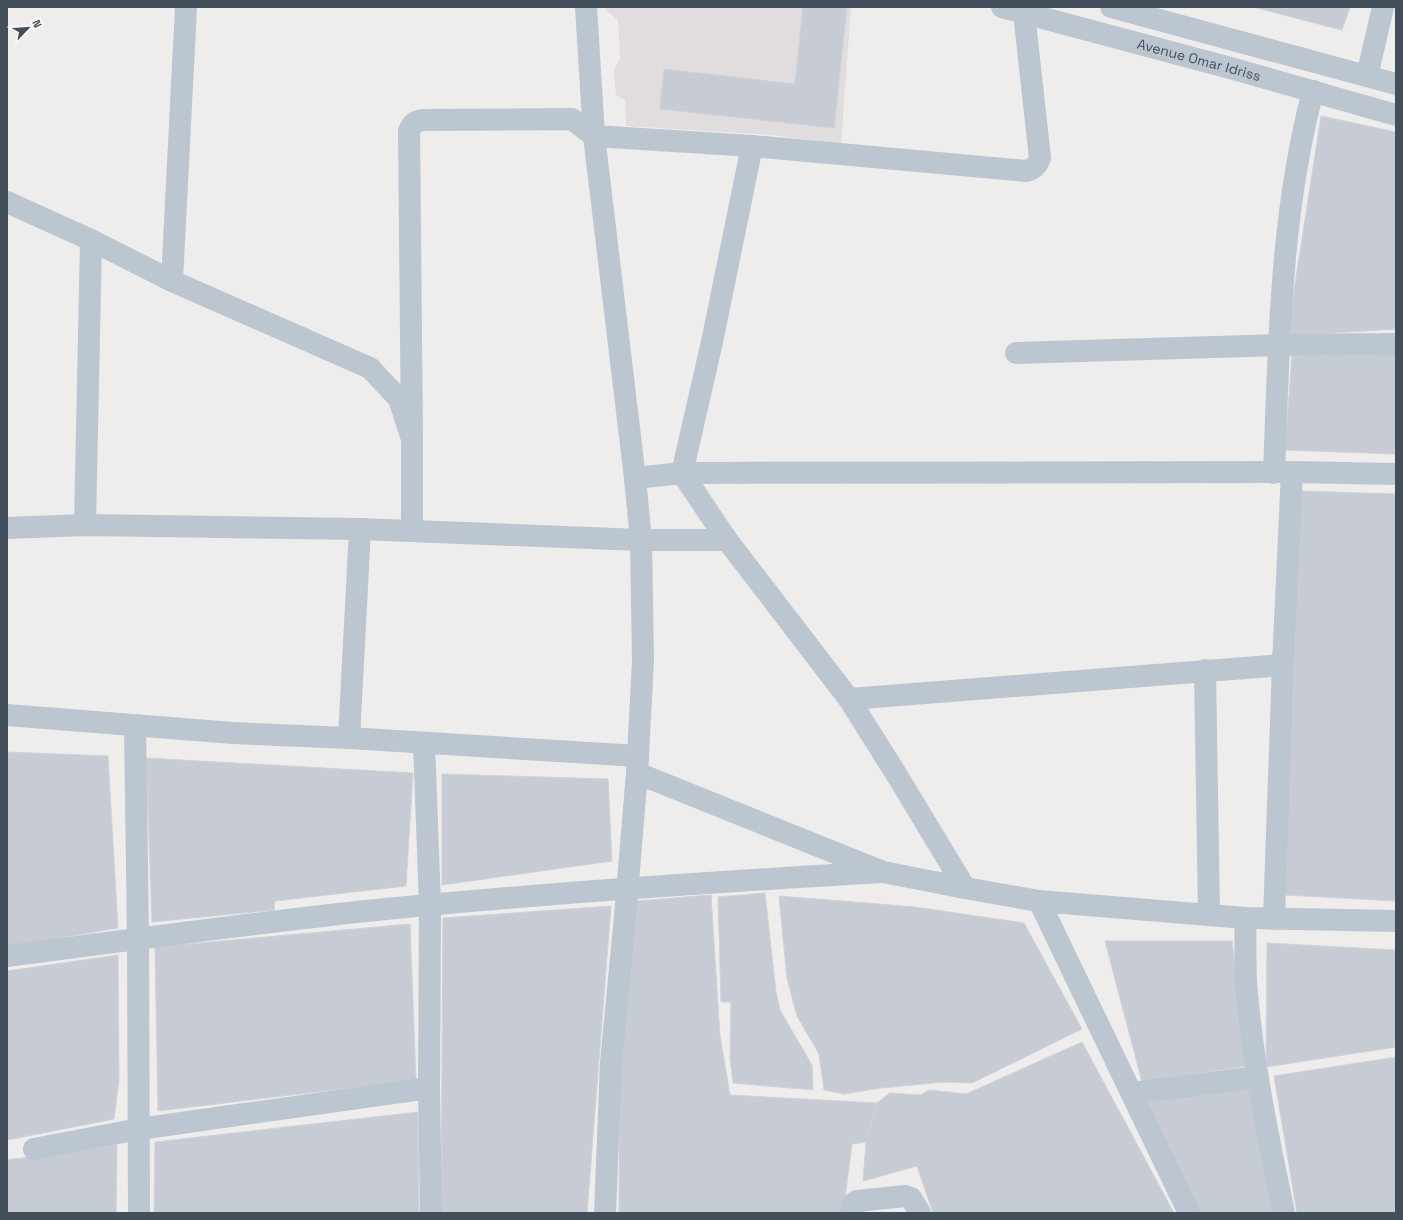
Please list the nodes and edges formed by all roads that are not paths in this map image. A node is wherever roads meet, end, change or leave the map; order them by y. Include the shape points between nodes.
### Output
1 (186, 7) edge
2 (586, 7) edge
3 (1002, 7) edge
4 (1111, 7) edge
5 (1383, 7) edge
6 (1024, 13) junction
7 (1367, 76) junction
8 (1396, 84) edge
9 (1313, 91) junction
10 (1396, 115) edge
11 (594, 136) junction
12 (752, 146) junction
13 (7, 202) edge
14 (91, 240) junction
15 (172, 281) junction
16 (1396, 344) edge
17 (1279, 345) junction
18 (1016, 353) dead end
19 (412, 439) junction
20 (1283, 472) junction
21 (682, 473) junction
22 (1396, 474) edge
23 (636, 478) junction
24 (85, 525) junction
25 (7, 528) edge
26 (360, 529) junction
27 (412, 530) junction
28 (641, 540) junction
29 (727, 540) junction
30 (1283, 664) junction
31 (1205, 670) junction
32 (849, 699) junction
33 (7, 715) edge
34 (135, 726) junction
35 (349, 738) junction
36 (424, 743) junction
37 (637, 764) junction
38 (883, 872) junction
39 (627, 888) junction
40 (965, 888) junction
41 (1039, 902) junction
42 (430, 905) junction
43 (1209, 915) junction
44 (1245, 918) junction
45 (1274, 919) junction
46 (1396, 921) edge
47 (138, 939) junction
48 (7, 956) edge
49 (1258, 1077) junction
50 (429, 1088) junction
51 (1132, 1093) junction
52 (139, 1129) junction
53 (34, 1149) dead end
54 (139, 1213) edge
55 (431, 1213) edge
56 (605, 1213) edge
57 (851, 1213) edge
58 (920, 1213) edge
59 (1189, 1213) edge
60 (1284, 1213) edge

1 - 15 street
2 - 11 street
3 - 6 street, Avenue Omar Idriss
4 - 7 street
5 - 7 street
6 - 9 street, Avenue Omar Idriss
6 - 12 street via 1040,158 1033,169 1027,171
7 - 8 street
9 - 10 street, Avenue Omar Idriss
9 - 17 street via 1304,122 1287,233
11 - 12 street
11 - 19 street via 572,119 423,120 416,121 411,127 409,131
11 - 23 street
12 - 21 street
13 - 14 street
14 - 15 street
14 - 24 street
15 - 19 street via 370,368 399,399
16 - 17 street
17 - 18 street
17 - 20 street
19 - 27 street
20 - 21 street
20 - 22 street
20 - 30 street
21 - 23 street
21 - 29 street
23 - 28 street
24 - 25 street
24 - 26 street
26 - 27 street
26 - 35 street
27 - 28 street
28 - 29 street
28 - 37 street via 643,661
29 - 32 street
30 - 31 street
30 - 45 street
31 - 32 street
31 - 43 street
32 - 40 street
33 - 34 street
34 - 35 street
34 - 47 street
35 - 36 street
36 - 37 street
36 - 42 street
37 - 38 street
37 - 39 street
38 - 39 street
38 - 40 street
39 - 42 street
39 - 56 street via 611,1062
40 - 41 street
41 - 43 street
41 - 51 street
42 - 47 street
42 - 50 street
43 - 44 street
44 - 45 street
44 - 49 street via 1246,981
45 - 46 street
47 - 48 street
47 - 52 street
49 - 51 street
49 - 60 street
50 - 52 street
50 - 55 street
51 - 59 street
52 - 53 street
52 - 54 street
57 - 58 street via 858,1201 906,1196 911,1198

